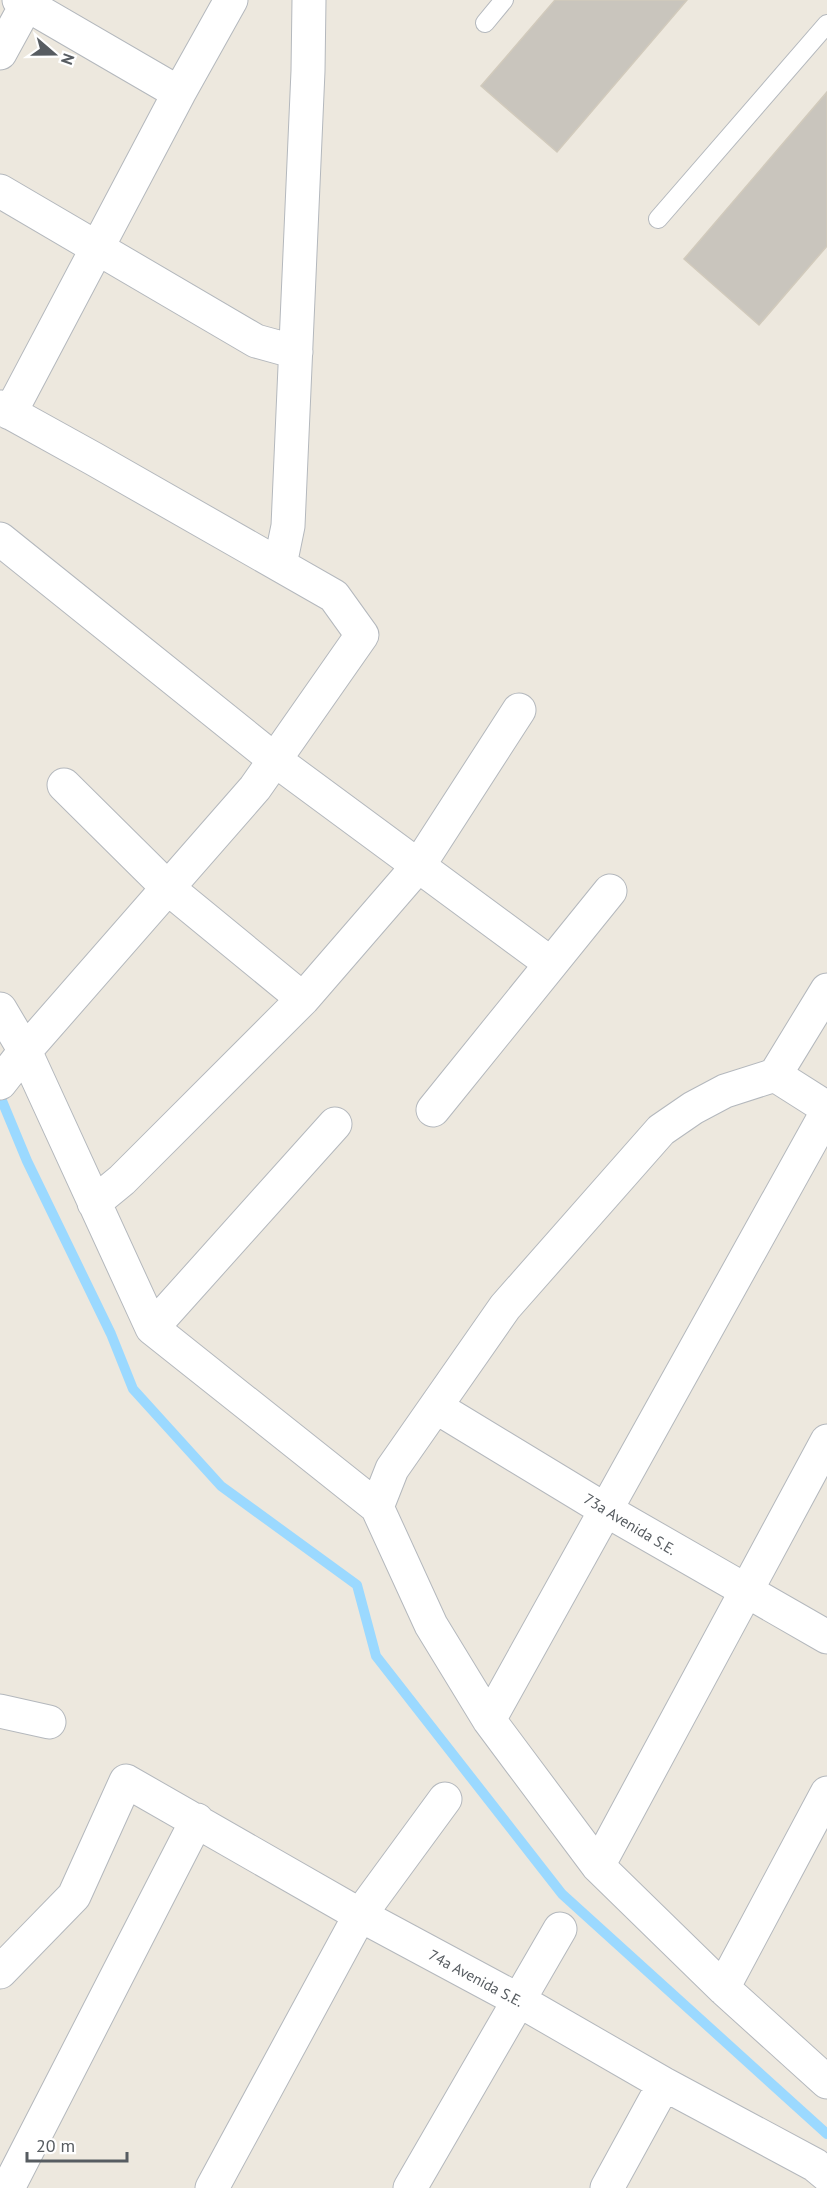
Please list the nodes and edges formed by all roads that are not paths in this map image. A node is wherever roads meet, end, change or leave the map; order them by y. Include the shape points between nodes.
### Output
1 (231, 0) edge
2 (309, 0) edge
3 (504, 0) edge
4 (25, 1) edge
5 (484, 23) dead end
6 (827, 24) edge
7 (0, 53) edge
8 (179, 93) junction
9 (0, 191) edge
10 (658, 219) dead end
11 (98, 248) junction
12 (296, 352) junction
13 (5, 410) edge
14 (0, 539) edge
15 (280, 565) junction
16 (519, 710) dead end
17 (275, 760) junction
18 (64, 785) dead end
19 (419, 865) junction
20 (169, 889) junction
21 (610, 891) dead end
22 (550, 963) junction
23 (827, 990) edge
24 (303, 999) junction
25 (0, 1008) edge
26 (25, 1051) junction
27 (775, 1075) junction
28 (2, 1079) edge
29 (433, 1110) dead end
30 (827, 1110) edge
31 (336, 1124) dead end
32 (94, 1203) junction
33 (152, 1328) junction
34 (436, 1407) junction
35 (827, 1441) edge
36 (377, 1507) junction
37 (604, 1509) junction
38 (746, 1592) junction
39 (827, 1637) edge
40 (0, 1711) edge
41 (489, 1720) junction
42 (49, 1722) dead end
43 (827, 1793) edge
44 (445, 1799) dead end
45 (197, 1820) junction
46 (598, 1866) junction
47 (360, 1915) junction
48 (560, 1929) dead end
49 (0, 1972) edge
50 (723, 1988) junction
51 (520, 2001) junction
52 (827, 2082) edge
53 (664, 2084) junction
54 (815, 2176) edge
55 (8, 2188) edge
56 (212, 2188) edge
57 (410, 2188) edge
58 (607, 2188) edge

1 - 8 street
2 - 12 street
3 - 5 lane
4 - 7 street
4 - 8 street
6 - 10 lane
8 - 11 street
9 - 11 street
11 - 12 street via 256,341
11 - 13 street
12 - 15 street via 288,526
13 - 15 street
14 - 17 street
15 - 17 street via 334,596 362,635
16 - 19 street
17 - 19 street
17 - 20 street
18 - 20 street
19 - 22 street
19 - 24 street
20 - 24 street
20 - 26 street
21 - 22 street
22 - 29 street
23 - 27 street
24 - 32 street via 122,1180
25 - 26 street
26 - 28 street
26 - 32 street
27 - 30 street
27 - 34 street via 725,1091 661,1130 505,1307
30 - 37 street
31 - 33 street
32 - 33 street
33 - 36 street
34 - 36 street via 392,1469
34 - 37 street, 73a Avenida S.E.
35 - 38 street
36 - 41 street via 431,1625
37 - 38 street, 73a Avenida S.E.
37 - 41 street
38 - 39 street, 73a Avenida S.E.
38 - 46 street
40 - 42 street
41 - 46 street
43 - 50 street
44 - 47 street
45 - 47 street, 74a Avenida S.E.
45 - 49 street, 74a Avenida S.E. via 126,1781 74,1896
45 - 55 street
46 - 50 street
47 - 51 street, 74a Avenida S.E.
47 - 56 street
48 - 51 street
50 - 52 street
51 - 53 street, 74a Avenida S.E.
51 - 57 street
53 - 54 street, 74a Avenida S.E.
53 - 58 street

